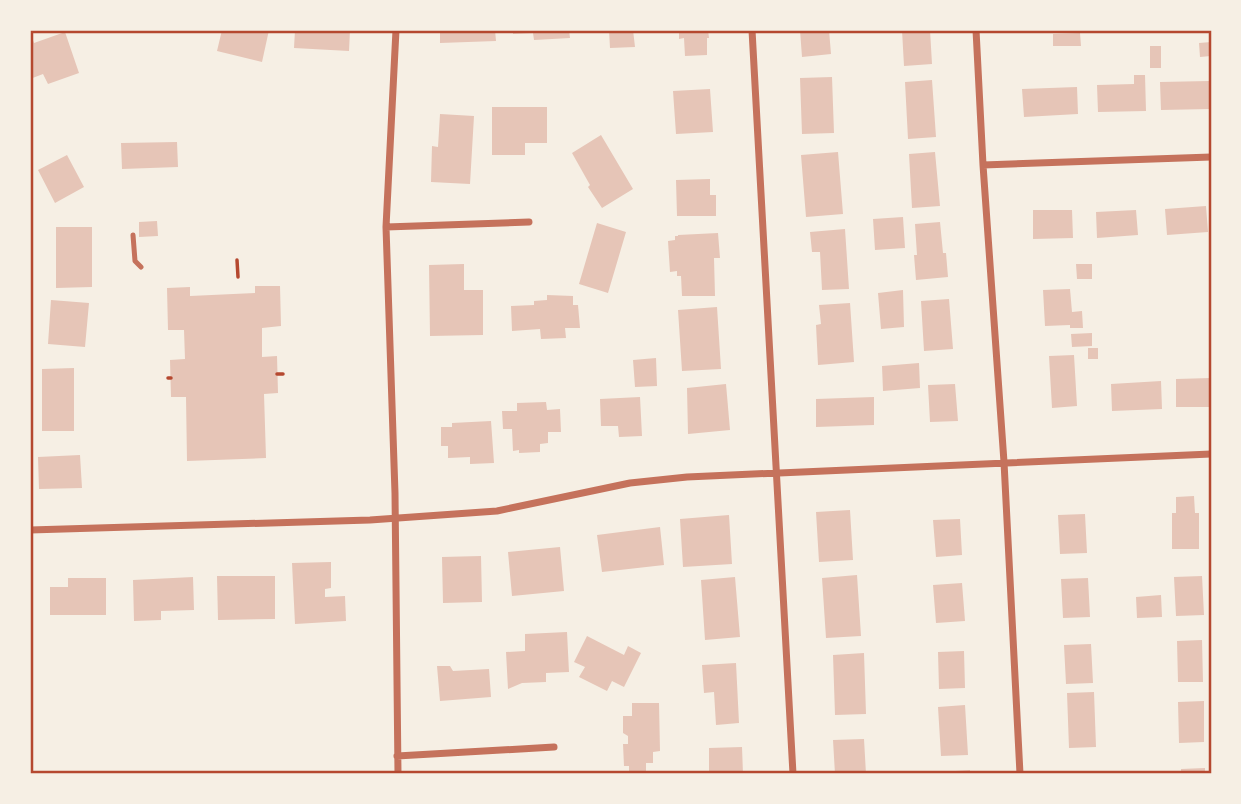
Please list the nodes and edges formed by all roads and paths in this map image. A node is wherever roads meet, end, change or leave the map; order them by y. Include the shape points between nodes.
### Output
1 (396, 30) edge
2 (752, 30) edge
3 (976, 30) edge
4 (1211, 157) edge
5 (982, 165) junction
6 (529, 222) dead end
7 (386, 227) junction
8 (133, 235) dead end
9 (237, 260) dead end
10 (141, 267) dead end
11 (237, 277) dead end
12 (277, 374) dead end
13 (283, 374) dead end
14 (1211, 454) edge
15 (1004, 462) junction
16 (777, 473) junction
17 (394, 518) junction
18 (30, 530) edge
19 (554, 747) dead end
20 (397, 756) junction
21 (397, 774) edge
22 (793, 774) edge
23 (1020, 774) edge

1 - 7 street
2 - 16 street
3 - 5 street
4 - 5 street
5 - 15 street
6 - 7 street
7 - 17 street
8 - 10 lane via 135,261
9 - 11 path
12 - 13 path
14 - 15 street
15 - 16 street
15 - 23 street
16 - 17 street via 630,483 497,511
16 - 22 street
17 - 18 street
17 - 20 street
19 - 20 street
20 - 21 street

